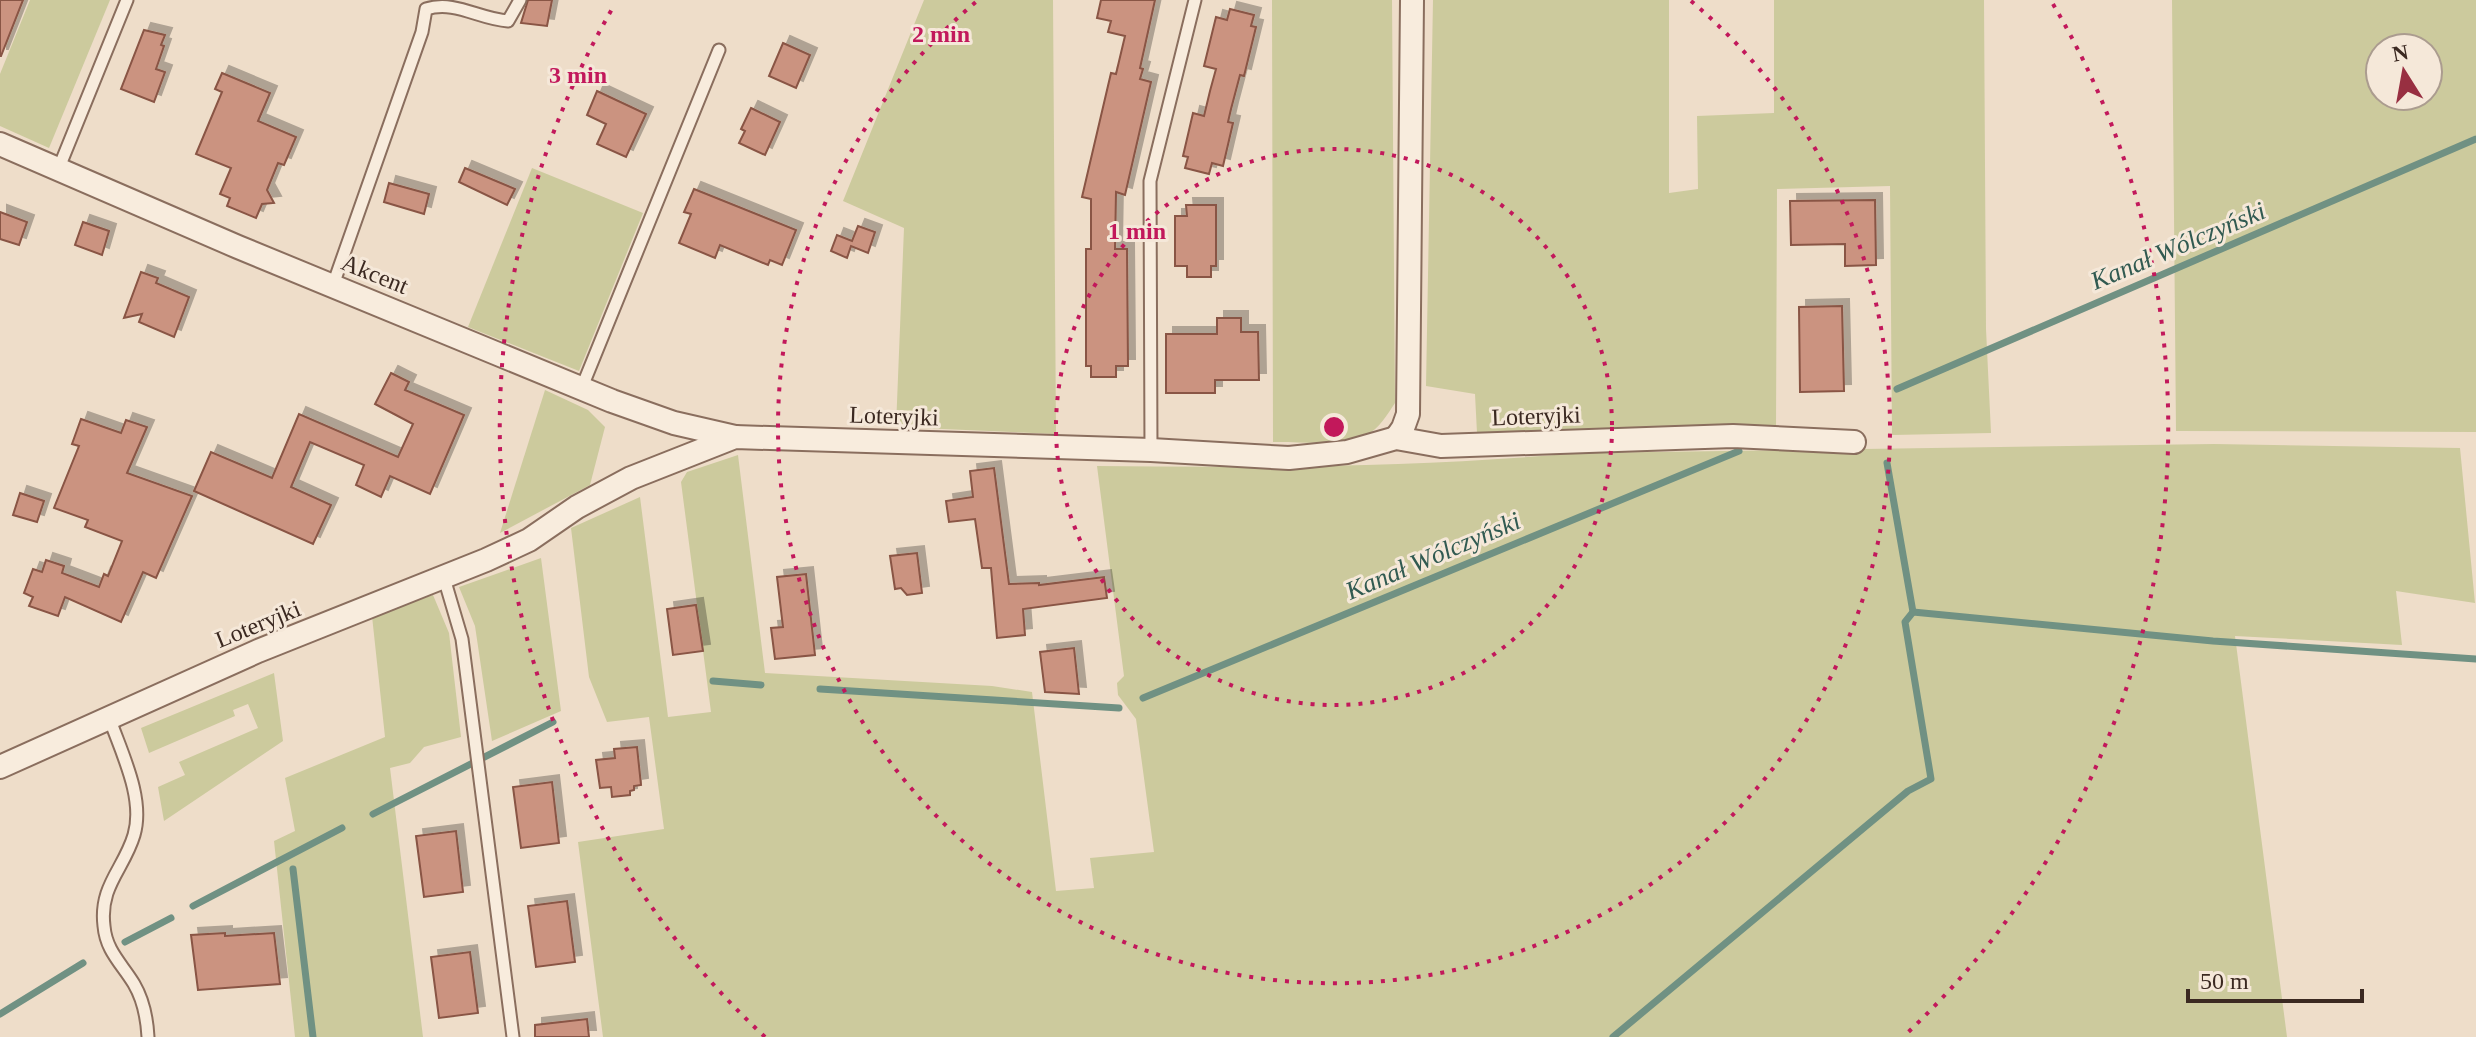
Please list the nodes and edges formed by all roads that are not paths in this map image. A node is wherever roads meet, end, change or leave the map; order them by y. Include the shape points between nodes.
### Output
1 (127, 0) edge
2 (520, 0) edge
3 (1195, 0) edge
4 (1412, 0) edge
5 (719, 50) dead end
6 (0, 144) edge
7 (58, 170) junction
8 (333, 285) junction
9 (582, 387) junction
10 (735, 437) junction
11 (1396, 438) junction
12 (1854, 442) dead end
13 (1151, 450) junction
14 (444, 578) junction
15 (109, 717) junction
16 (0, 767) edge
17 (148, 1037) edge
18 (513, 1037) edge

1 - 7 lane
2 - 8 lane via 508,21 453,6 426,9
3 - 13 lane via 1150,181
4 - 11 street via 1408,414
5 - 9 lane
6 - 7 street, Akcent
7 - 8 street, Akcent
8 - 9 street, Akcent
9 - 10 street, Akcent via 674,423
10 - 13 street, Loteryjki
10 - 14 street, Loteryjki via 631,478 529,540
11 - 12 street, Loteryjki via 1441,446 1733,436
11 - 13 street, Loteryjki via 1347,452 1289,458
14 - 15 street, Loteryjki
14 - 18 lane via 462,639
15 - 16 street, Loteryjki
15 - 17 lane via 129,774 136,826 108,885 103,924 107,945 144,1005

